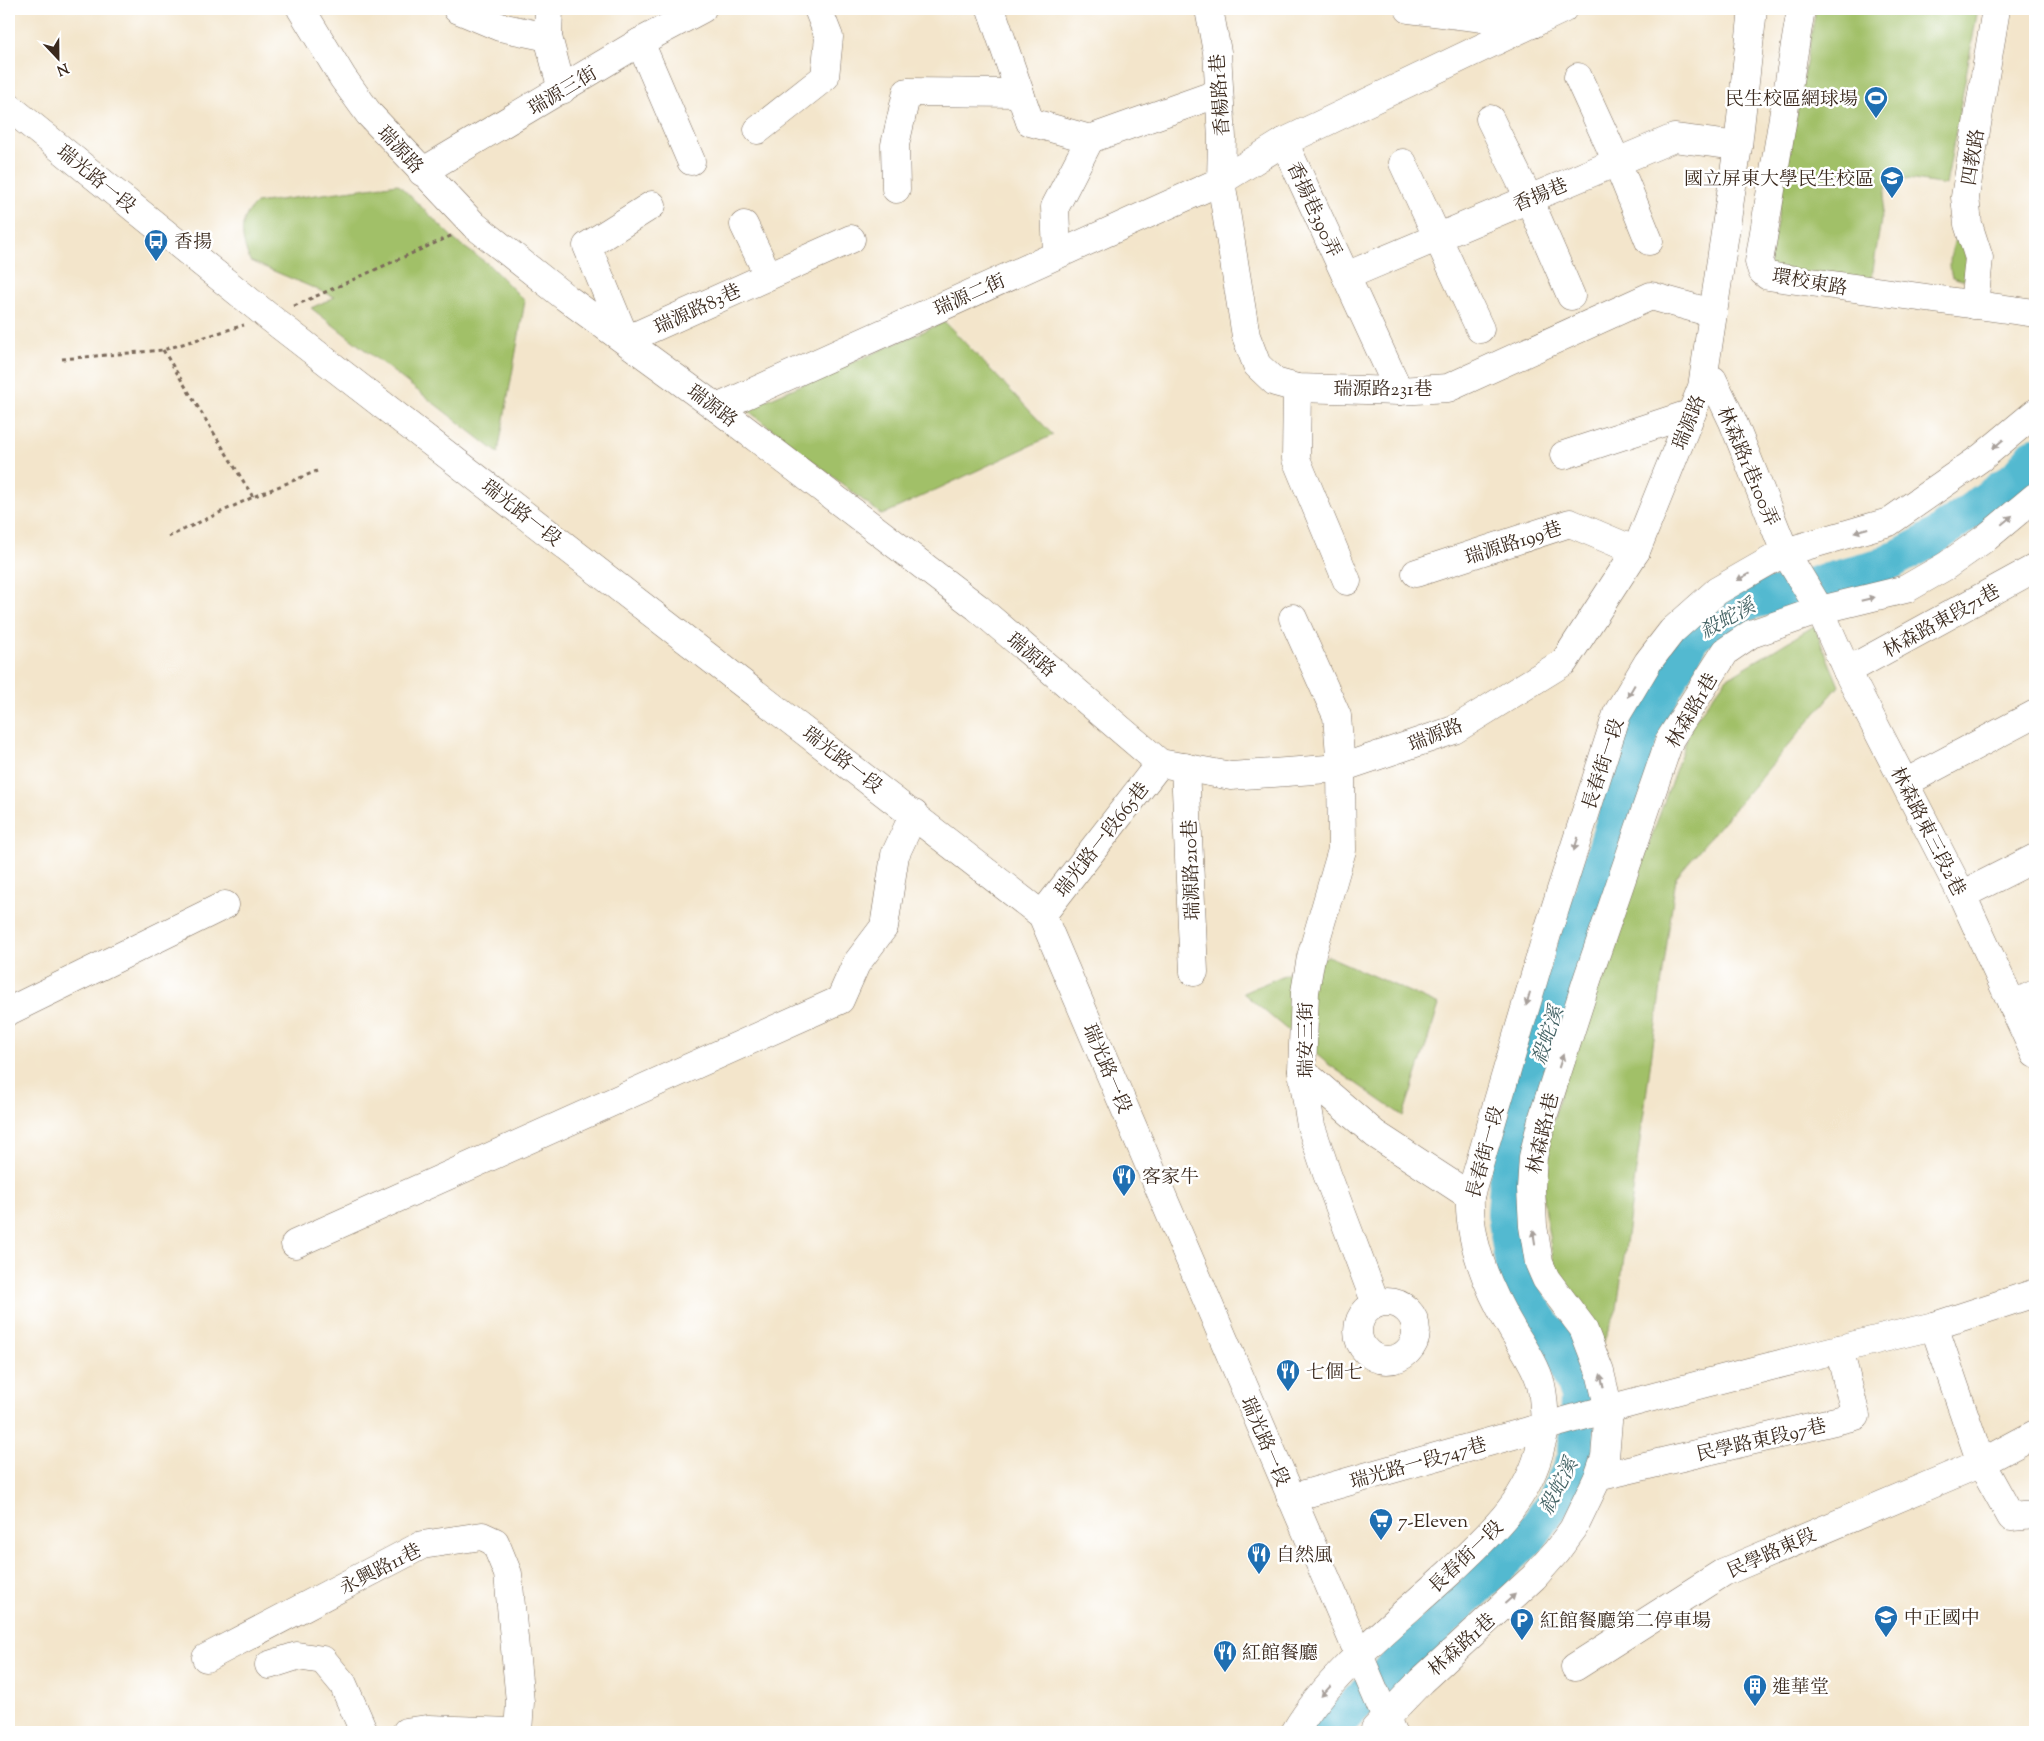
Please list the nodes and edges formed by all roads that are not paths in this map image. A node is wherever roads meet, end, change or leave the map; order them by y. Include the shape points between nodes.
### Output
1 (301, 9) edge
2 (457, 9) edge
3 (549, 9) edge
4 (702, 9) edge
5 (818, 9) edge
6 (992, 9) edge
7 (1209, 9) edge
8 (1409, 9) edge
9 (1563, 9) edge
10 (1753, 9) edge
11 (1801, 9) edge
12 (1996, 9) edge
13 (1533, 24) junction
14 (548, 37) junction
15 (640, 42) junction
16 (1578, 77) dead end
17 (562, 90) junction
18 (1020, 93) junction
19 (1219, 93) junction
20 (9, 107) edge
21 (1490, 119) dead end
22 (758, 130) dead end
23 (1090, 139) junction
24 (1284, 142) junction
25 (1738, 146) junction
26 (691, 160) dead end
27 (1617, 162) junction
28 (1403, 163) dead end
29 (422, 172) junction
30 (1221, 181) junction
31 (896, 189) dead end
32 (1528, 199) junction
33 (652, 205) dead end
34 (744, 225) dead end
35 (1437, 238) junction
36 (851, 240) dead end
37 (1649, 241) dead end
38 (1057, 254) junction
39 (768, 275) junction
40 (1346, 276) junction
41 (1571, 296) dead end
42 (1974, 304) junction
43 (1712, 313) junction
44 (2035, 313) edge
45 (1480, 329) dead end
46 (626, 340) junction
47 (1712, 380) dead end
48 (1297, 388) junction
49 (1399, 391) junction
50 (717, 408) junction
51 (1692, 413) junction
52 (2035, 413) edge
53 (1564, 455) dead end
54 (2035, 497) edge
55 (1636, 551) junction
56 (1785, 552) junction
57 (2035, 568) edge
58 (1416, 573) dead end
59 (1346, 581) dead end
60 (1820, 610) junction
61 (1293, 618) dead end
62 (1847, 671) junction
63 (2035, 714) edge
64 (1173, 765) junction
65 (1341, 768) junction
66 (1905, 783) junction
67 (914, 814) junction
68 (2035, 858) edge
69 (1962, 895) junction
70 (226, 905) dead end
71 (1042, 915) junction
72 (1194, 972) dead end
73 (2024, 1000) edge
74 (9, 1011) edge
75 (2035, 1054) edge
76 (1302, 1071) junction
77 (1470, 1196) junction
78 (295, 1244) dead end
79 (2035, 1293) edge
80 (1376, 1304) dead end
81 (1934, 1326) junction
82 (1839, 1349) junction
83 (1609, 1410) junction
84 (1546, 1425) junction
85 (2035, 1434) edge
86 (1981, 1463) junction
87 (1598, 1477) junction
88 (1291, 1498) junction
89 (2035, 1515) edge
90 (1359, 1656) junction
91 (206, 1658) dead end
92 (269, 1665) dead end
93 (1575, 1667) dead end
94 (1384, 1727) edge
95 (364, 1732) edge
96 (406, 1732) edge
97 (511, 1732) edge
98 (518, 1732) edge
99 (1295, 1732) edge

1 - 29 street, 瑞源路 via 368,114
2 - 14 street via 500,27
3 - 14 street
4 - 15 street, 瑞源三街
5 - 22 street via 829,37 825,77
6 - 18 street
7 - 19 street, 香楊路1巷 via 1217,52
8 - 13 street
9 - 13 street
10 - 25 street
11 - 42 street, 環校東路 via 1759,262 1762,271 1768,276
12 - 42 street, 四教路 via 1966,197 1968,224 1980,258
13 - 24 street
14 - 17 street
15 - 17 street, 瑞源三街
15 - 26 street
16 - 27 street
17 - 29 street, 瑞源三街
18 - 23 street via 1030,122
18 - 31 street via 907,92 895,145
19 - 23 street
19 - 30 street, 香楊路1巷
20 - 67 street, 瑞光路一段 via 270,317
21 - 32 street
23 - 38 street via 1055,207
24 - 30 street
24 - 40 street, 香揚巷390弄
25 - 27 street, 香揚巷 via 1674,138
25 - 43 street
27 - 32 street, 香揚巷
27 - 37 street
28 - 35 street
29 - 46 street, 瑞源路 via 474,225 565,297
30 - 38 street, 瑞源二街
30 - 48 street, 瑞源路231巷 via 1246,336 1257,365 1276,382
32 - 35 street, 香揚巷
32 - 41 street
33 - 46 street via 587,246
34 - 39 street
35 - 40 street, 香揚巷
35 - 45 street
36 - 39 street, 瑞源路83巷
38 - 50 street, 瑞源二街
39 - 46 street, 瑞源路83巷
40 - 49 street, 香揚巷390弄
42 - 44 street, 環校東路
43 - 49 street, 瑞源路231巷 via 1652,296 1448,388
43 - 51 street, 瑞源路 via 1702,388
46 - 50 street, 瑞源路
47 - 56 street, 林森路1巷100弄 via 1733,422
48 - 49 street, 瑞源路231巷
48 - 59 street via 1296,459
50 - 64 street, 瑞源路 via 977,607
51 - 53 street
51 - 55 street, 瑞源路
52 -> 56 street via 1982,457 1889,522
60 -> 54 street, 林森路1巷 via 1906,589 1987,537
55 - 58 street, 瑞源路199巷 via 1570,523
55 - 65 street, 瑞源路 via 1564,662 1454,730
56 - 60 street, 林森路1巷100弄
56 -> 77 street, 長春街一段 via 1717,591 1672,630 1648,662 1618,714 1547,934
57 - 62 street, 林森路東段71巷
60 - 62 street, 林森路東三段2巷
83 -> 60 street, 林森路1巷 via 1600,1372 1583,1328 1546,1279 1539,1263 1531,1188 1533,1157 1542,1120 1670,739 1726,651 1751,634
61 - 65 street, 瑞安三街 via 1337,716
62 - 66 street, 林森路東三段2巷
63 - 66 street
64 - 65 street, 瑞源路 via 1231,776
64 - 71 street, 瑞光路一段665巷
64 - 72 street, 瑞源路210巷
65 - 76 street, 瑞安三街 via 1342,850 1305,992
66 - 69 street, 林森路東三段2巷
67 - 71 street, 瑞光路一段
67 - 78 street via 895,855 884,927 856,964 840,1000
68 - 69 street
69 - 73 street, 林森路東三段2巷
70 - 74 street
71 - 88 street, 瑞光路一段
73 - 75 street, 林森路東三段2巷
76 - 77 street via 1375,1134
76 - 80 street, 瑞安三街 via 1311,1126
77 - 84 street, 長春街一段 via 1472,1238 1504,1316 1541,1384
79 - 81 street
81 - 82 street
81 - 86 street
82 - 83 street
82 - 87 street, 民學路東段97巷 via 1856,1416
83 - 84 street, 瑞光路一段747巷
83 - 87 street, 林森路1巷 via 1609,1435
84 - 88 street, 瑞光路一段747巷
84 - 90 street, 長春街一段 via 1530,1480 1515,1506 1492,1532
85 - 86 street, 民學路東段
86 - 89 street via 2011,1517
86 - 93 street, 民學路東段 via 1724,1572
94 -> 87 street, 林森路1巷 via 1421,1681 1534,1577 1573,1528
88 - 90 street, 瑞光路一段
90 - 94 street, 瑞光路一段
90 -> 99 street, 長春街一段 via 1317,1700
91 - 98 street, 永興路11巷 via 422,1545 482,1536 495,1542 508,1574 520,1702
92 - 95 street via 297,1656 323,1660 343,1684
96 - 97 street via 429,1728

